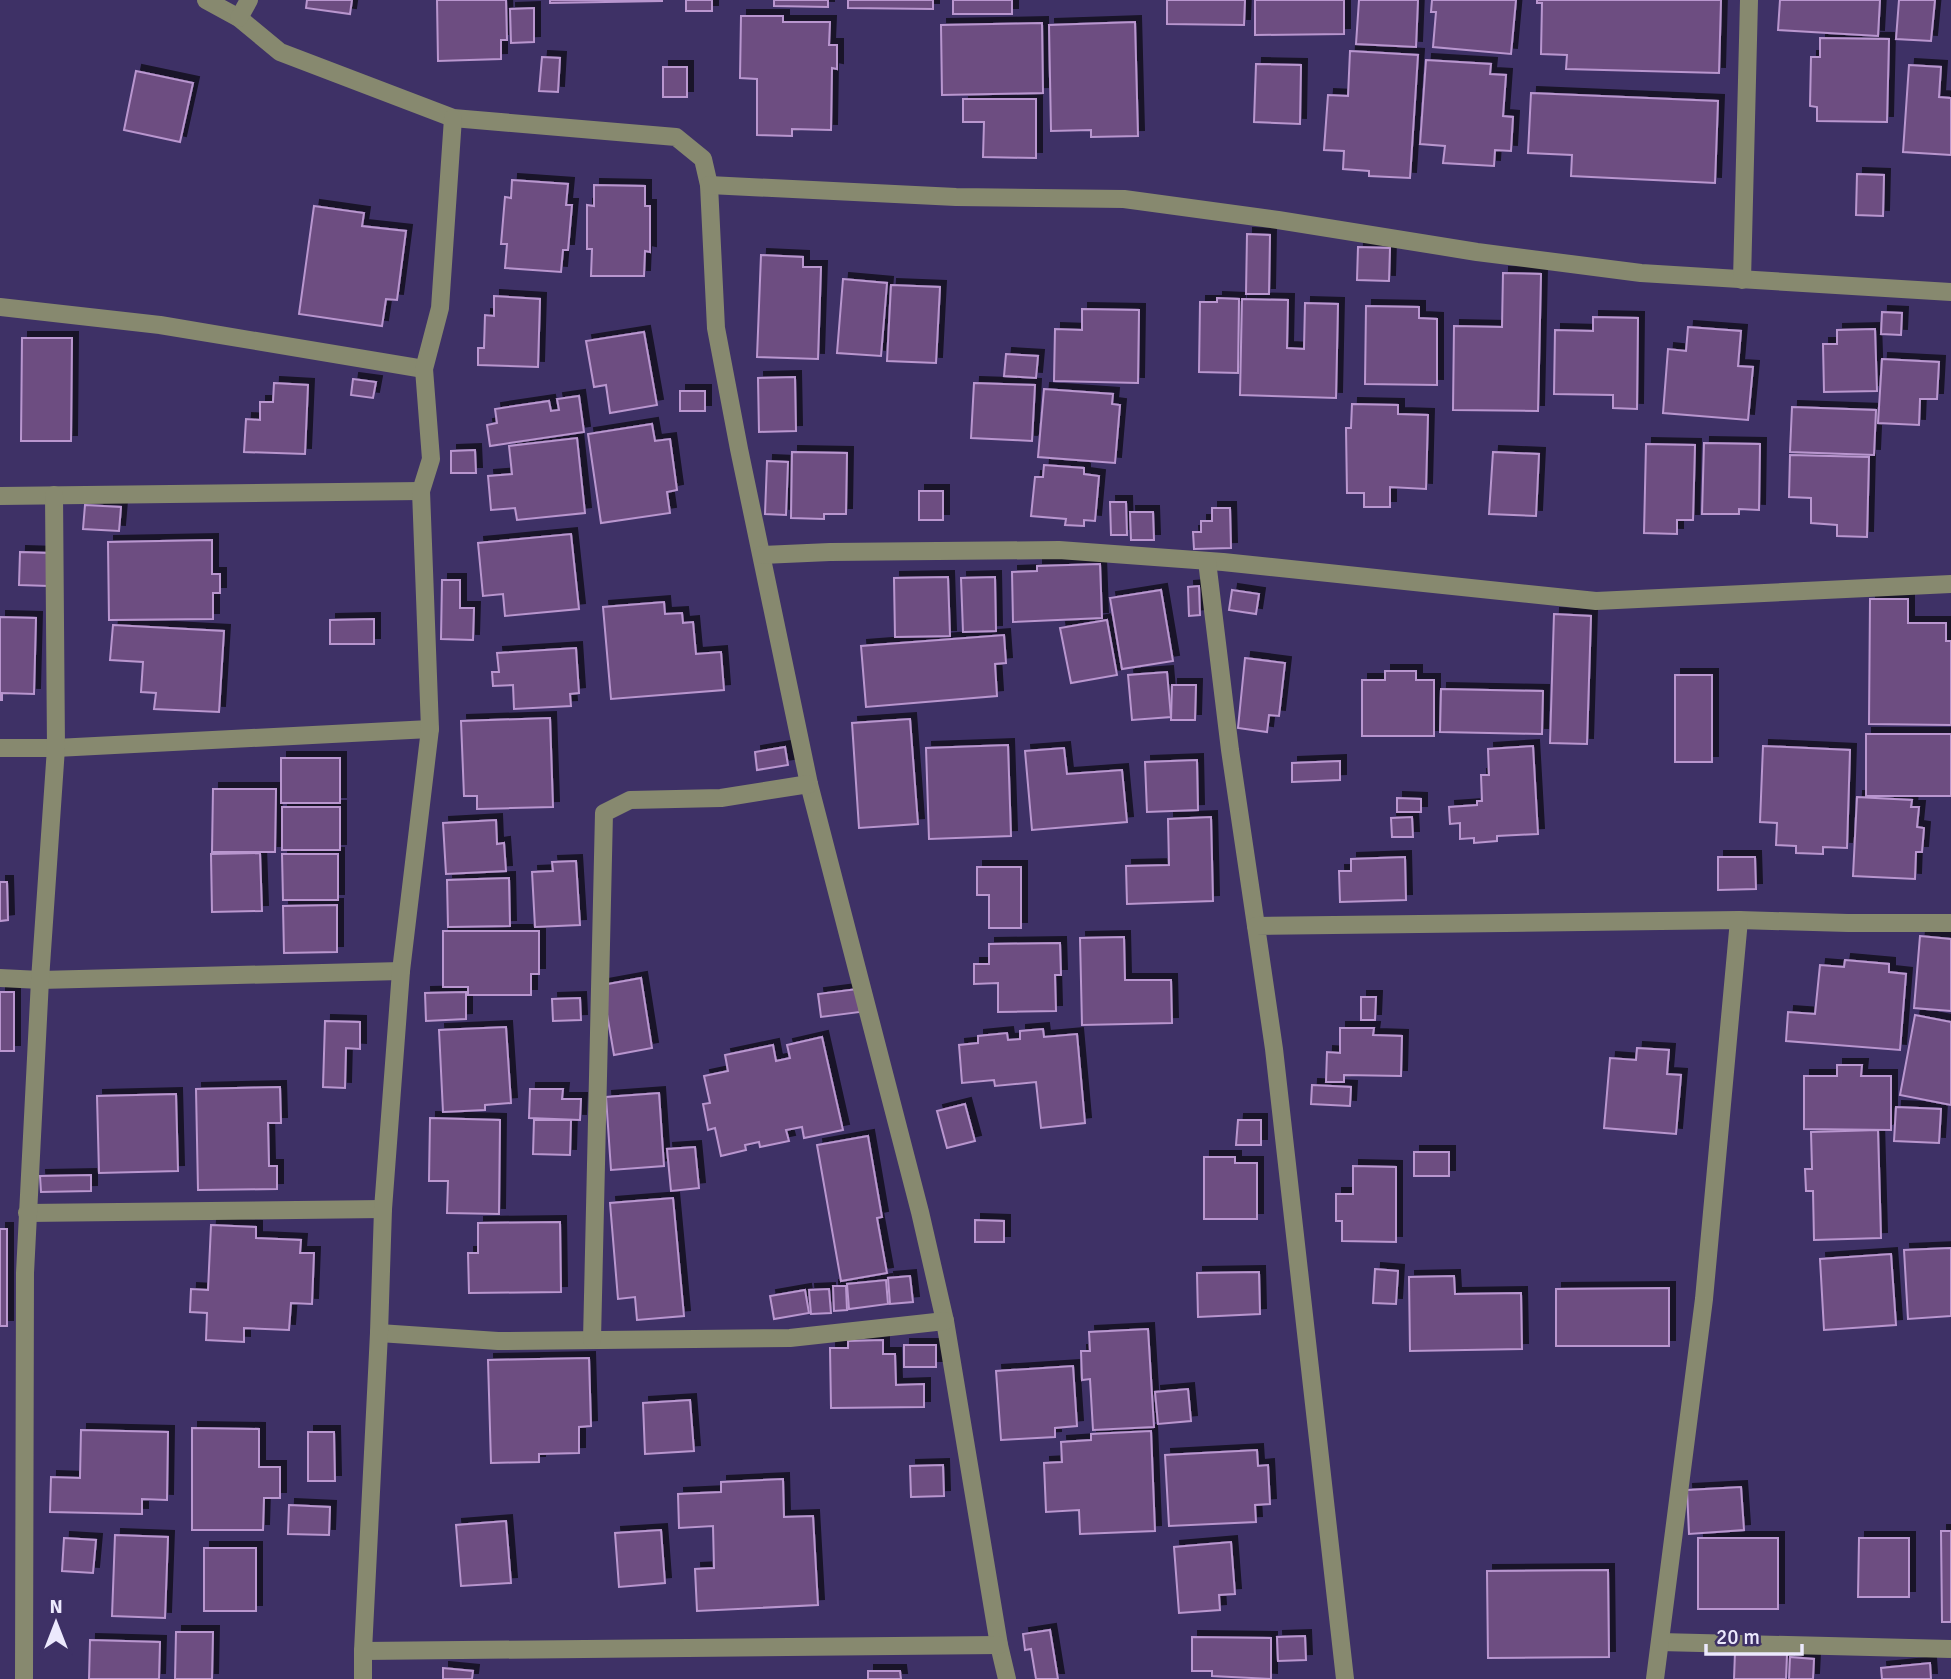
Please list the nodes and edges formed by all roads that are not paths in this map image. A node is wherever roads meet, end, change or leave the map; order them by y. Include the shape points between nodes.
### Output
1 (206, 0) edge
2 (249, 0) edge
3 (1749, 0) edge
4 (239, 18) junction
5 (453, 118) junction
6 (709, 185) junction
7 (1742, 280) junction
8 (1951, 292) edge
9 (0, 307) edge
10 (424, 369) junction
11 (421, 491) junction
12 (54, 495) junction
13 (0, 496) edge
14 (762, 555) junction
15 (1207, 561) junction
16 (1951, 584) edge
17 (430, 729) junction
18 (0, 748) edge
19 (56, 748) junction
20 (809, 784) junction
21 (1739, 920) junction
22 (1951, 923) edge
23 (1256, 926) junction
24 (401, 971) junction
25 (0, 978) edge
26 (40, 980) junction
27 (383, 1209) junction
28 (27, 1213) junction
29 (945, 1321) junction
30 (379, 1333) junction
31 (592, 1340) junction
32 (1660, 1643) junction
33 (999, 1645) junction
34 (1951, 1649) edge
35 (363, 1651) junction
36 (24, 1679) edge
37 (363, 1679) edge
38 (1007, 1679) edge
39 (1345, 1679) edge
40 (1655, 1679) edge

1 - 4 street
2 - 4 street
3 - 7 street
4 - 5 street via 280,52
5 - 6 street via 676,137 703,159
5 - 10 street via 440,308
6 - 7 street via 956,197 1124,199 1641,273
6 - 14 street via 716,328
7 - 8 street
9 - 10 street via 160,325
10 - 11 street via 431,459
11 - 12 street
11 - 17 street
12 - 13 street
12 - 19 street
14 - 15 street via 1059,550
14 - 20 street
15 - 16 street via 1596,601
15 - 23 street
17 - 19 street
17 - 24 street
18 - 19 street
19 - 26 street
20 - 29 street
20 - 31 street via 721,797 630,800 604,813
21 - 22 street
21 - 23 street
21 - 32 street via 1704,1299
23 - 39 street
24 - 26 street
24 - 27 street
25 - 26 street
26 - 28 street
27 - 28 street
27 - 30 street
28 - 36 street
29 - 31 street via 790,1338
29 - 33 street
30 - 31 street via 498,1341
30 - 35 street
32 - 34 street
32 - 40 street
33 - 35 street
33 - 38 street
35 - 37 street

